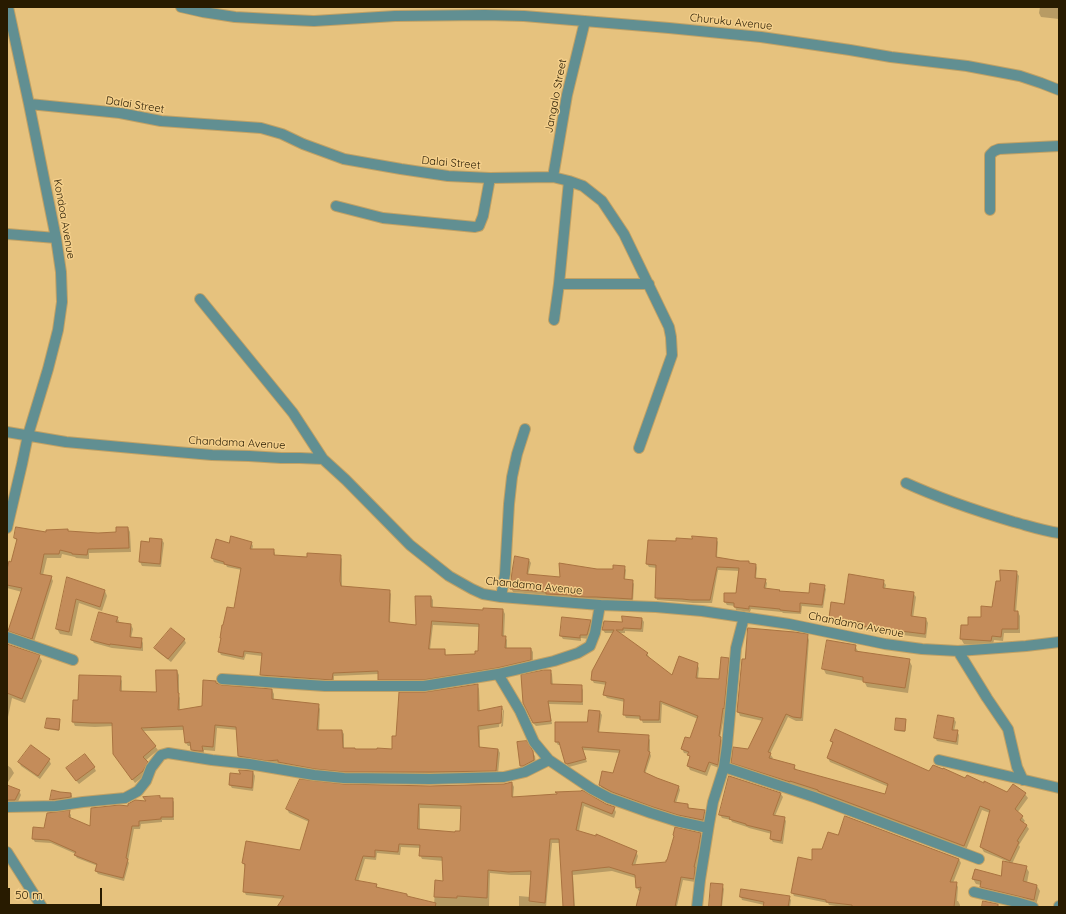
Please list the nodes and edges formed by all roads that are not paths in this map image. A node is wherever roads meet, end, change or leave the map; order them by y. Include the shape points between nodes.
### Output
1 (8, 7) edge
2 (181, 7) edge
3 (585, 21) junction
4 (1059, 90) edge
5 (29, 104) junction
6 (1059, 146) edge
7 (553, 177) junction
8 (490, 178) junction
9 (569, 180) junction
10 (336, 206) dead end
11 (990, 210) dead end
12 (7, 234) edge
13 (56, 238) junction
14 (559, 284) junction
15 (649, 284) junction
16 (200, 299) dead end
17 (554, 320) dead end
18 (525, 429) dead end
19 (7, 432) edge
20 (28, 435) junction
21 (639, 448) dead end
22 (323, 459) junction
23 (906, 483) dead end
24 (7, 528) edge
25 (1059, 533) edge
26 (501, 597) junction
27 (600, 605) junction
28 (744, 617) junction
29 (7, 637) edge
30 (1059, 642) edge
31 (958, 651) junction
32 (74, 660) dead end
33 (498, 674) junction
34 (222, 679) dead end
35 (549, 760) junction
36 (939, 760) dead end
37 (724, 767) junction
38 (1024, 780) junction
39 (1059, 788) edge
40 (7, 807) edge
41 (708, 828) junction
42 (7, 852) edge
43 (979, 859) dead end
44 (974, 892) dead end
45 (42, 907) edge
46 (697, 907) edge
47 (1033, 907) edge

1 - 5 street, Kondoa Avenue
2 - 3 street, Churuku Avenue via 234,17 314,21 395,16 485,15
3 - 4 street, Churuku Avenue via 804,43 1020,76
3 - 7 street, Jangalo Street via 566,95
5 - 8 street, Dalai Street via 120,113 161,121 261,128 344,159 448,176
5 - 13 street, Kondoa Avenue
6 - 11 street via 994,151 990,155
7 - 8 street, Dalai Street
7 - 9 street, Dalai Street
8 - 10 street via 483,216 479,226 475,227 383,218
9 - 14 street
9 - 15 street, Dalai Street via 584,186 602,201 624,234
12 - 13 street
13 - 20 street, Kondoa Avenue via 62,302 58,330
14 - 15 street
14 - 17 street
15 - 21 street, Dalai Street via 669,327 672,354
16 - 22 street via 293,413
18 - 26 street via 512,477
19 - 20 street, Chandama Avenue
20 - 22 street, Chandama Avenue via 66,442 147,450
20 - 24 street, Kondoa Avenue
22 - 26 street, Chandama Avenue via 430,562 472,589
23 - 25 street via 996,517
26 - 27 street, Chandama Avenue
27 - 28 street, Chandama Avenue via 656,607
27 - 33 street via 590,646 578,654
28 - 31 street, Chandama Avenue via 885,644
28 - 37 street via 736,648
29 - 32 street
30 - 31 street, Chandama Avenue
31 - 38 street via 1008,729 1017,767
33 - 34 street via 424,686 325,686
33 - 35 street via 520,711 534,742
35 - 40 street via 525,772 504,778 344,778 168,753 160,755 138,791 125,798 56,806
35 - 41 street via 609,798 676,821
36 - 38 street
37 - 41 street
37 - 43 street via 814,797
38 - 39 street
41 - 46 street
42 - 45 street
44 - 47 street

